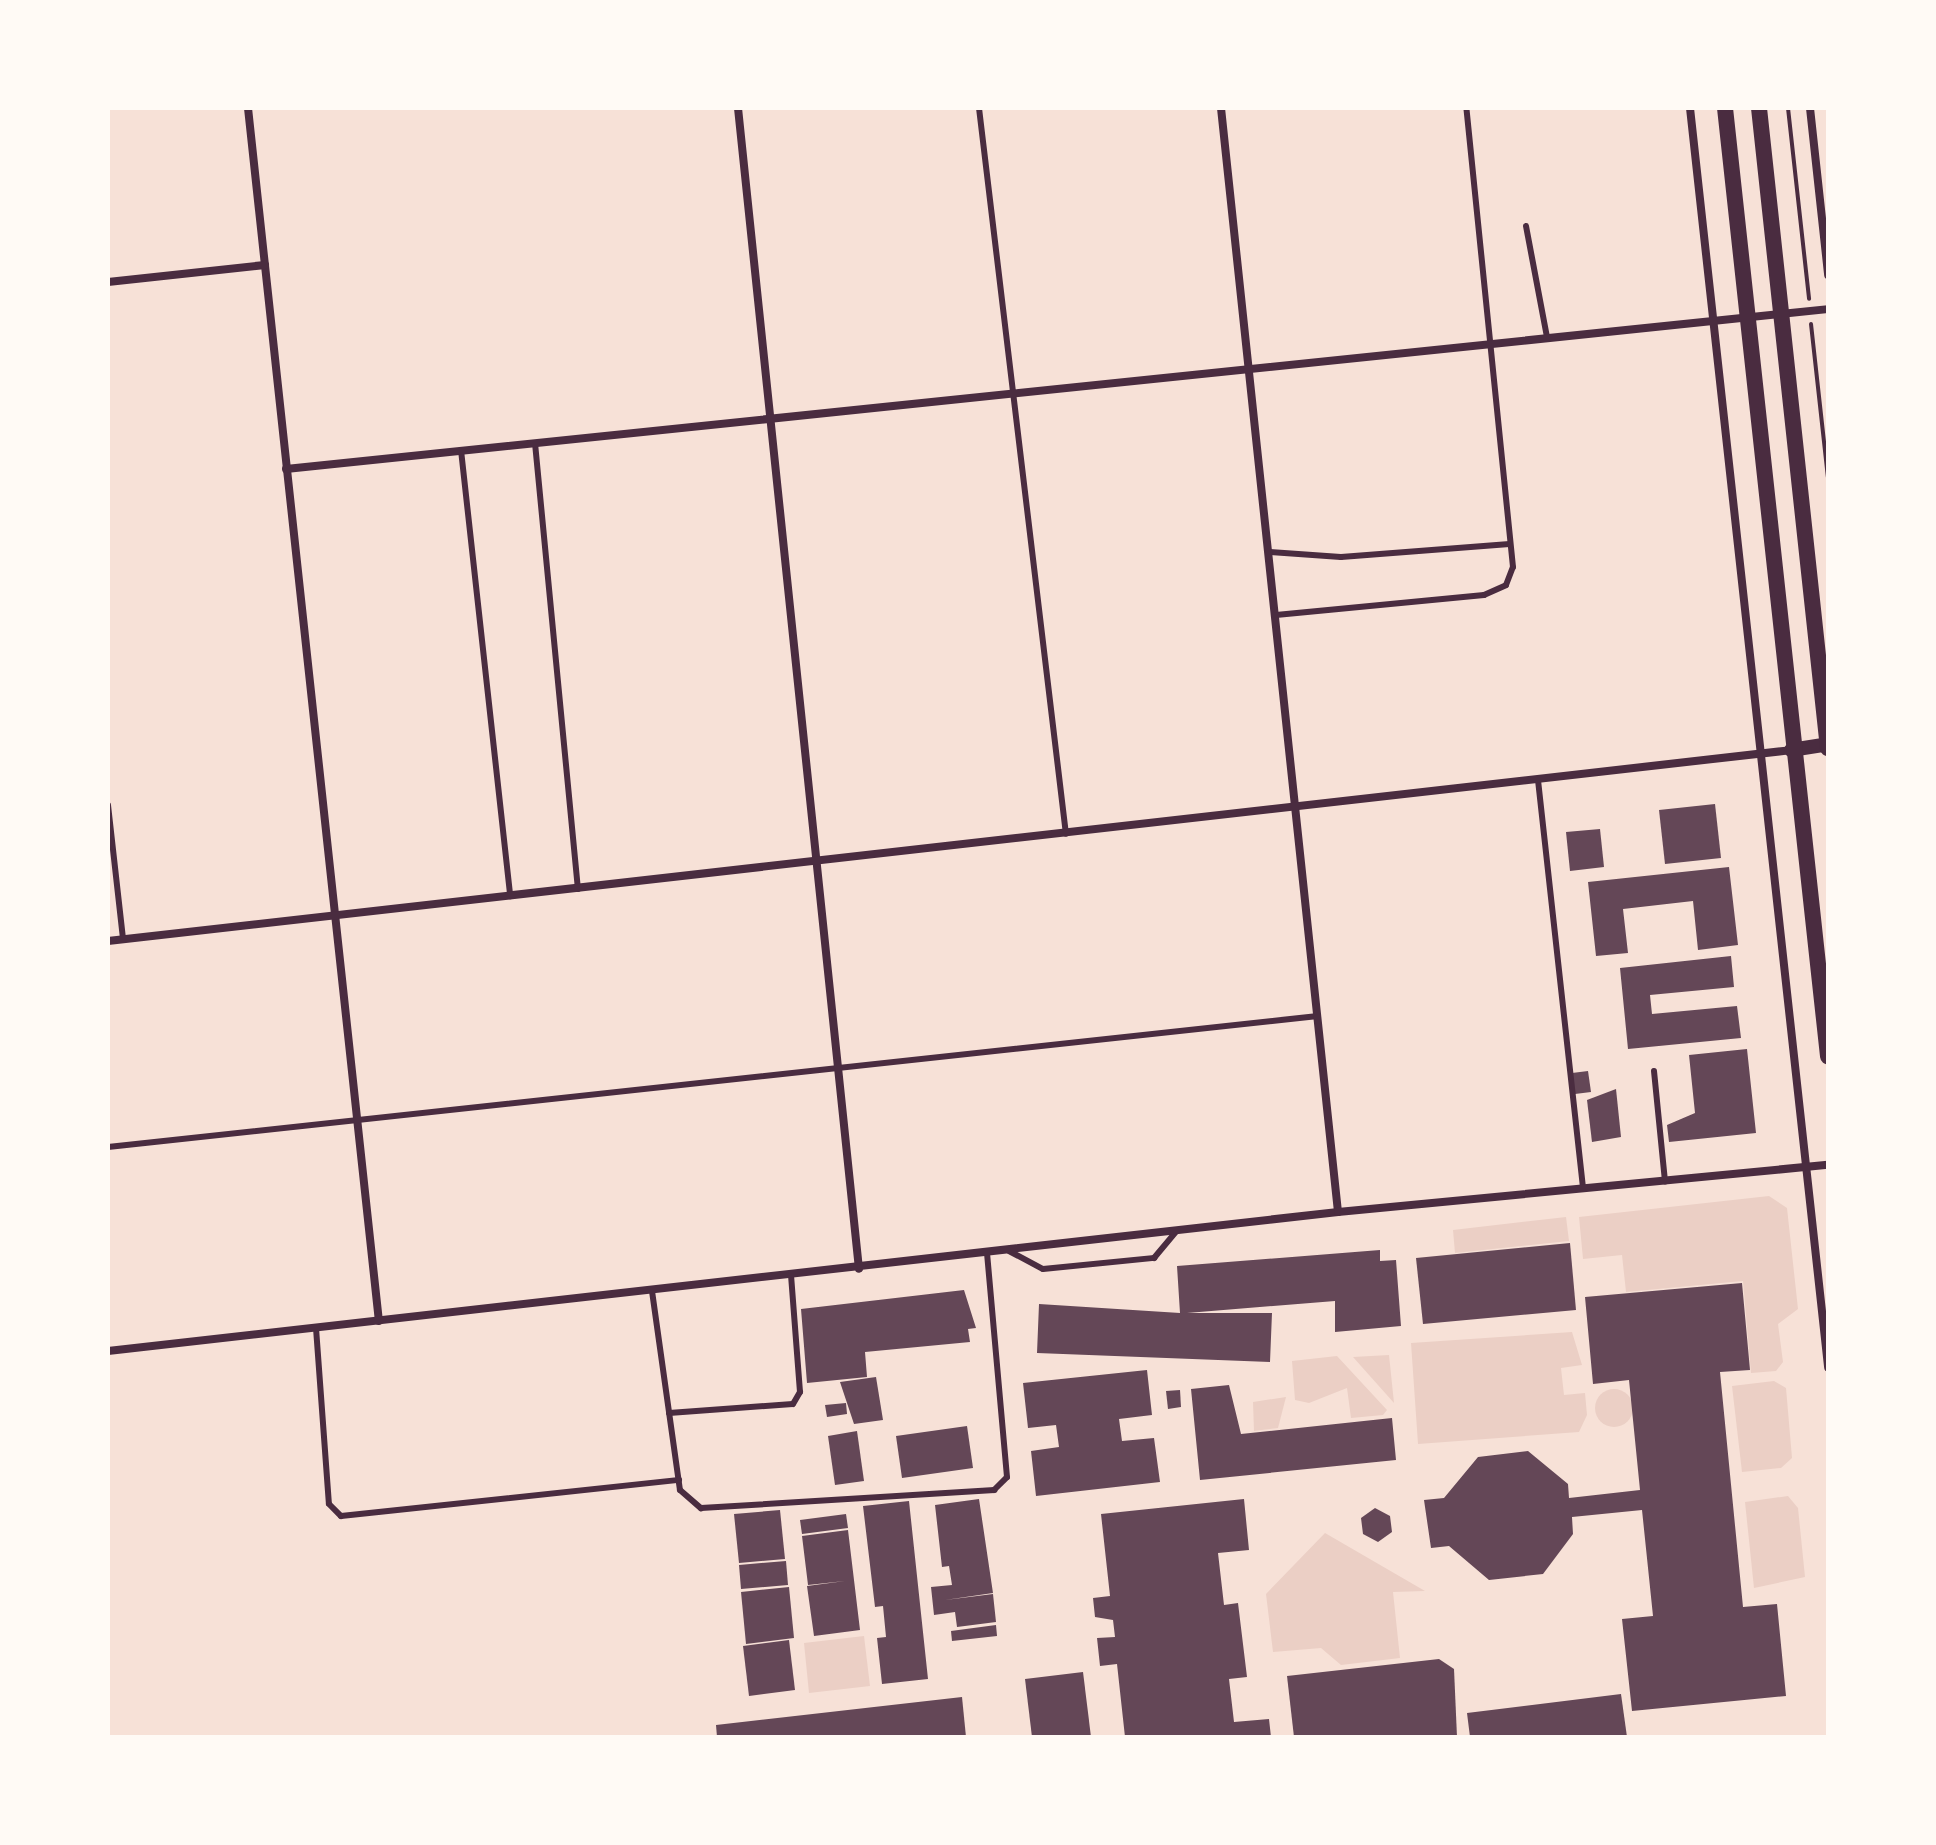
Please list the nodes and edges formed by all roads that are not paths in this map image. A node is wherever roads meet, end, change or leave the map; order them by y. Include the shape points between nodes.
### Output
1 (248, 108) edge
2 (738, 108) edge
3 (979, 108) edge
4 (1221, 108) edge
5 (1466, 108) edge
6 (1690, 108) edge
7 (1725, 108) edge
8 (1759, 108) edge
9 (1810, 108) edge
10 (1526, 226) dead end
11 (265, 265) junction
12 (1828, 275) edge
13 (108, 282) edge
14 (1828, 309) edge
15 (1779, 312) junction
16 (1750, 315) junction
17 (1711, 319) junction
18 (1547, 337) junction
19 (1491, 344) junction
20 (1251, 370) junction
21 (1010, 393) junction
22 (771, 414) junction
23 (535, 441) junction
24 (461, 450) junction
25 (286, 469) junction
26 (1510, 544) junction
27 (1270, 552) junction
28 (1276, 615) junction
29 (1828, 745) edge
30 (1791, 750) junction
31 (1760, 755) junction
32 (1538, 780) junction
33 (108, 805) edge
34 (1296, 808) junction
35 (1066, 834) junction
36 (818, 863) junction
37 (578, 889) junction
38 (510, 896) junction
39 (340, 915) junction
40 (123, 939) junction
41 (108, 941) edge
42 (1318, 1016) junction
43 (1828, 1056) edge
44 (1654, 1071) dead end
45 (839, 1072) junction
46 (360, 1121) junction
47 (108, 1147) edge
48 (1828, 1165) edge
49 (1806, 1167) junction
50 (1665, 1181) junction
51 (1583, 1188) junction
52 (1338, 1212) junction
53 (1177, 1231) junction
54 (1009, 1251) junction
55 (987, 1254) junction
56 (859, 1269) junction
57 (791, 1276) junction
58 (652, 1291) junction
59 (379, 1321) junction
60 (316, 1328) junction
61 (108, 1351) edge
62 (1828, 1367) edge
63 (669, 1413) junction
64 (679, 1480) junction

1 - 11 street
2 - 22 street
3 - 21 lane
4 - 20 street
5 - 19 lane
6 - 17 street
7 - 16 main road
8 - 15 main road
9 - 12 street
10 - 18 lane
11 - 13 street
11 - 25 street
14 - 15 street
15 - 16 street
15 - 29 main road
16 - 17 street
16 - 30 main road
17 - 18 street
17 - 31 street
18 - 19 street
19 - 20 street
19 - 26 lane
20 - 21 street
20 - 27 street
21 - 22 street
21 - 35 lane
22 - 23 street
22 - 36 street
23 - 24 street
23 - 37 lane
24 - 25 street
24 - 38 lane
25 - 39 street
26 - 27 lane via 1341,557
26 - 28 lane via 1506,585 1484,595
27 - 28 street
28 - 34 street
29 - 30 street
30 - 31 street
30 - 43 main road
31 - 32 street
31 - 49 street
32 - 34 street
32 - 51 lane
33 - 40 lane
34 - 35 street
34 - 42 street
35 - 36 street
36 - 37 street
36 - 45 street
37 - 38 street
38 - 39 street
39 - 40 street
39 - 46 street
40 - 41 street
42 - 45 lane
42 - 52 street
44 - 50 lane
45 - 46 lane
45 - 56 street
46 - 47 lane
46 - 59 street
48 - 49 street
49 - 50 street
49 - 62 street
50 - 51 street
51 - 52 street
52 - 53 street
53 - 54 street
53 - 54 lane via 1154,1258 1043,1269
54 - 55 street
55 - 56 street
55 - 64 lane via 1007,1477 994,1490 701,1508 680,1490
56 - 57 street
57 - 58 street
57 - 63 lane via 800,1392 793,1404
58 - 59 street
58 - 63 lane
59 - 60 street
60 - 61 street
60 - 64 lane via 329,1504 341,1516
63 - 64 lane

